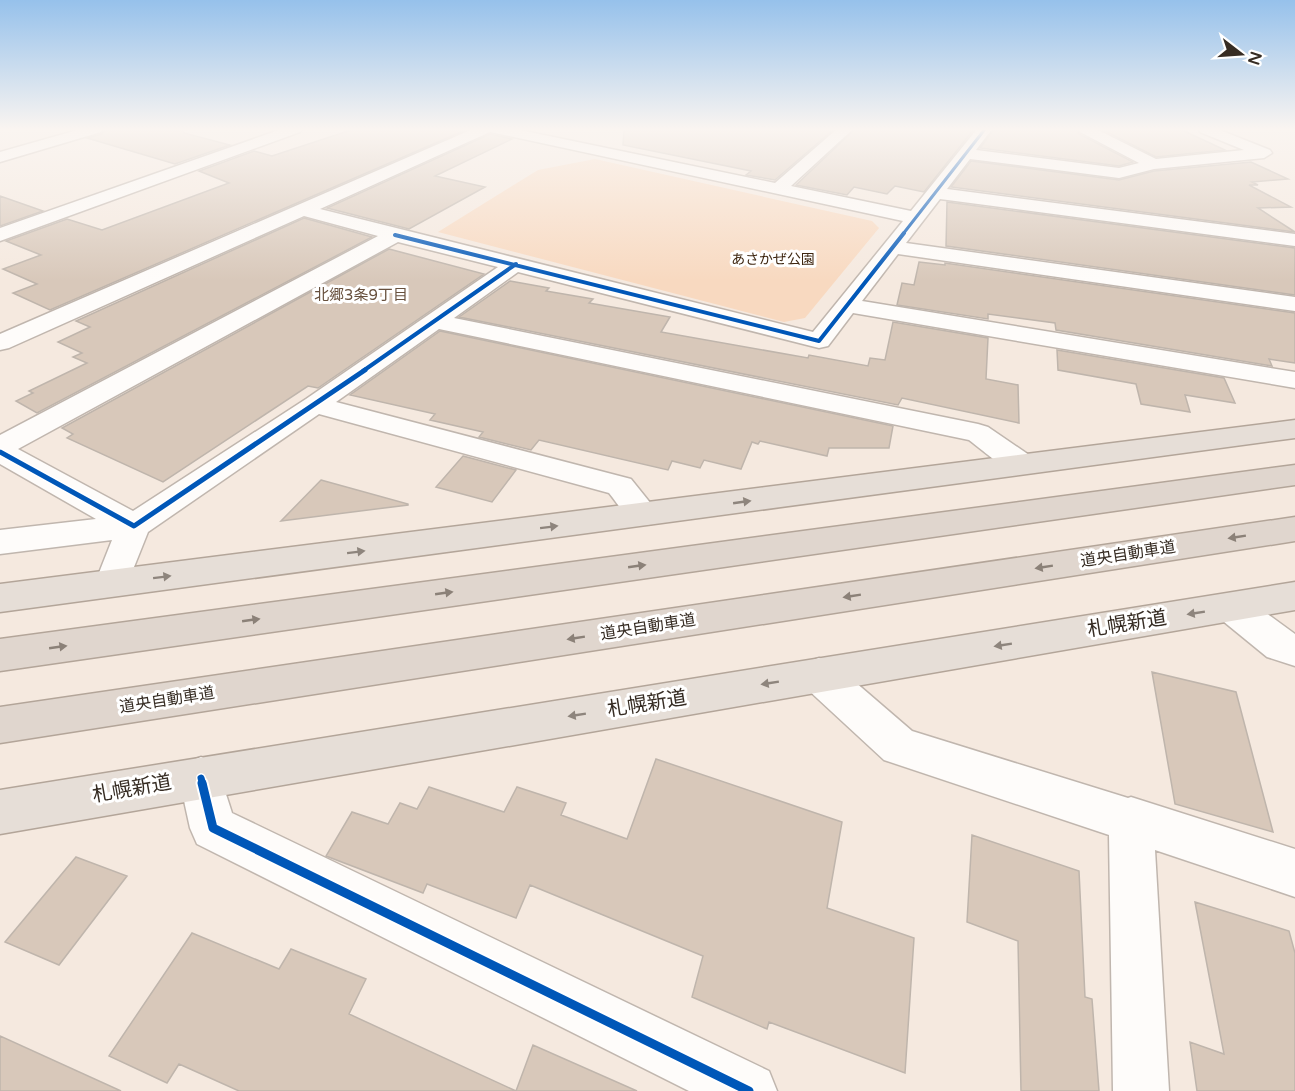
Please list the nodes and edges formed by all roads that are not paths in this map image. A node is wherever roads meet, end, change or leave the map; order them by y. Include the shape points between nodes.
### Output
1 (153, 180) edge
2 (368, 180) edge
3 (740, 180) edge
4 (788, 180) edge
5 (947, 180) edge
6 (779, 188) junction
7 (937, 193) junction
8 (301, 209) junction
9 (917, 218) junction
10 (1284, 219) dead end
11 (1181, 225) junction
12 (0, 235) edge
13 (395, 235) junction
14 (1295, 240) edge
15 (893, 247) junction
16 (516, 264) junction
17 (1295, 304) edge
18 (845, 305) junction
19 (435, 321) junction
20 (0, 343) edge
21 (1295, 380) edge
22 (315, 405) junction
23 (1295, 429) edge
24 (0, 447) edge
25 (0, 452) edge
26 (1022, 464) junction
27 (1295, 475) edge
28 (644, 515) junction
29 (134, 526) junction
30 (1295, 529) edge
31 (0, 542) edge
32 (112, 583) junction
33 (1295, 596) edge
34 (0, 598) edge
35 (1231, 607) junction
36 (1295, 650) edge
37 (0, 655) edge
38 (819, 675) junction
39 (0, 725) edge
40 (201, 778) junction
41 (0, 812) edge
42 (1131, 819) junction
43 (1295, 873) edge
44 (749, 1091) edge
45 (1141, 1091) edge

1 - 12 street
2 - 8 street
3 - 6 street
4 - 6 street
5 - 7 street
6 - 9 street
7 - 9 street
7 - 11 street
8 - 13 street
8 - 20 street
9 - 15 street
10 - 11 street
11 - 14 street
13 - 16 street
13 - 24 street
15 - 17 street
15 - 18 street
16 - 18 street via 819,341
16 - 19 street
18 - 21 street
19 - 22 street
19 - 26 street via 978,433
22 - 28 street via 620,486
22 - 29 street
23 - 26 highway
25 - 29 street
28 -> 26 highway
37 -> 27 highway
32 -> 28 highway
29 - 31 street
29 - 32 street
30 -> 39 highway, 道央自動車道
32 - 34 highway
33 - 35 highway, 札幌新道
35 - 36 street via 1281,646
35 -> 38 highway, 札幌新道
38 -> 40 highway, 札幌新道
38 - 42 street via 899,746
40 - 41 highway, 札幌新道
40 - 44 street via 213,828
42 - 43 street
42 - 45 street

